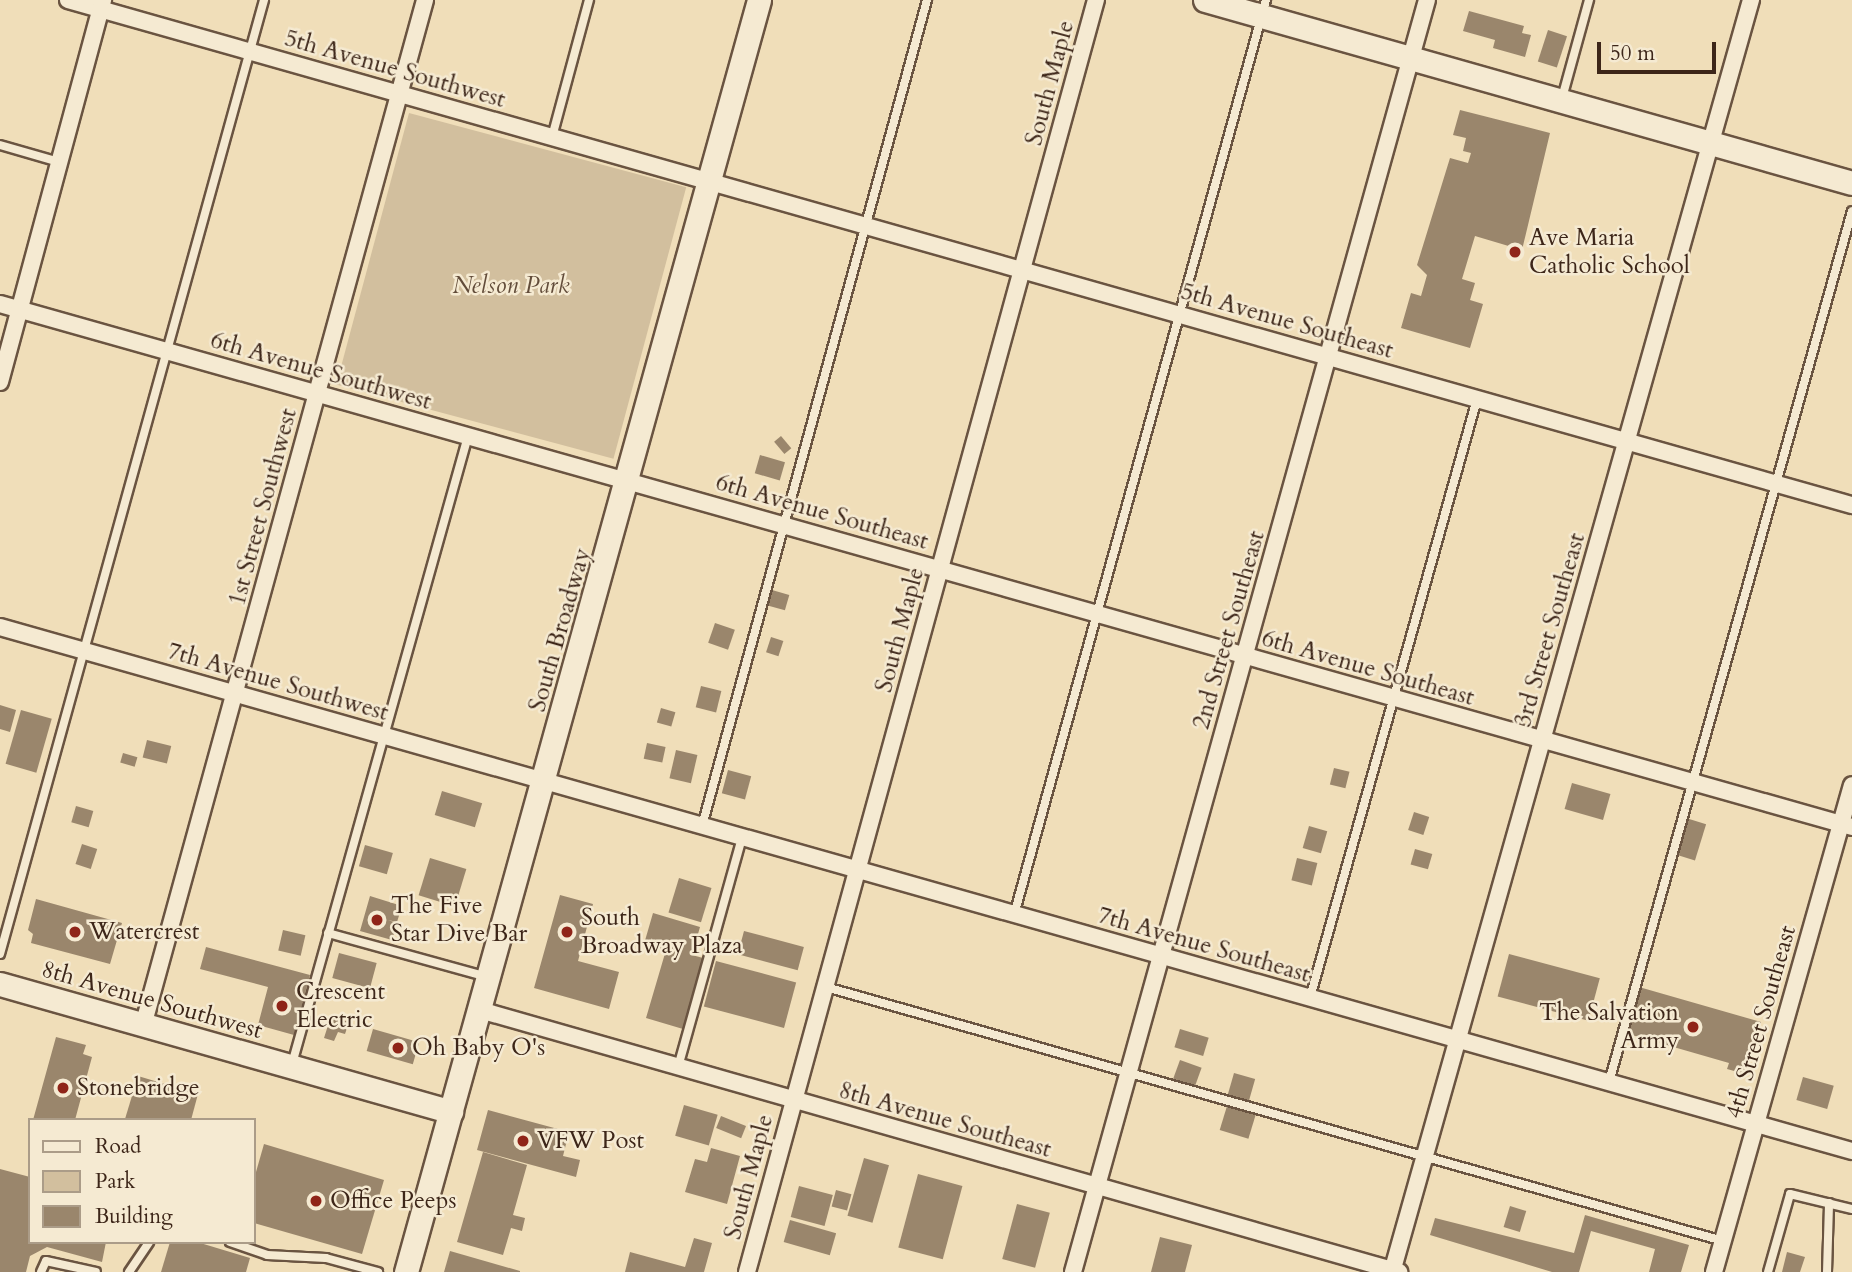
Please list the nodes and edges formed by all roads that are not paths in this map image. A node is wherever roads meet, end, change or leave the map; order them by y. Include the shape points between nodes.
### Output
1 (68, 0) edge
2 (264, 0) edge
3 (425, 0) edge
4 (589, 0) edge
5 (759, 0) edge
6 (927, 0) edge
7 (1096, 0) edge
8 (1205, 0) edge
9 (1427, 0) edge
10 (1588, 0) edge
11 (1751, 0) edge
12 (102, 5) edge
13 (1264, 8) edge
14 (250, 52) junction
15 (1411, 58) junction
16 (400, 94) junction
17 (1561, 101) junction
18 (552, 137) junction
19 (1711, 144) junction
20 (0, 145) edge
21 (59, 162) junction
22 (709, 181) junction
23 (1852, 183) edge
24 (1852, 211) edge
25 (866, 226) junction
26 (1023, 272) junction
27 (0, 304) edge
28 (19, 310) junction
29 (1180, 315) junction
30 (167, 351) junction
31 (1330, 357) junction
32 (0, 382) edge
33 (317, 394) junction
34 (1477, 399) junction
35 (467, 436) junction
36 (1627, 441) junction
37 (629, 482) junction
38 (1776, 483) junction
39 (1852, 505) edge
40 (785, 525) junction
41 (940, 569) junction
42 (1096, 614) junction
43 (0, 627) edge
44 (84, 651) junction
45 (1245, 657) junction
46 (236, 694) junction
47 (1394, 699) junction
48 (383, 735) junction
49 (1542, 741) junction
50 (544, 781) junction
51 (1692, 783) junction
52 (1852, 785) edge
53 (1846, 825) edge
54 (702, 826) junction
55 (742, 838) junction
56 (858, 871) junction
57 (1014, 915) junction
58 (328, 933) junction
59 (0, 954) edge
60 (1163, 957) junction
61 (489, 977) junction
62 (0, 984) edge
63 (826, 987) junction
64 (1310, 998) junction
65 (480, 1010) junction
66 (144, 1026) junction
67 (1459, 1040) junction
68 (292, 1067) junction
69 (678, 1067) junction
70 (1130, 1073) junction
71 (1609, 1083) junction
72 (794, 1101) junction
73 (451, 1112) junction
74 (1755, 1123) junction
75 (1852, 1151) edge
76 (1426, 1156) junction
77 (1098, 1187) junction
78 (1829, 1203) junction
79 (1852, 1209) edge
80 (1723, 1241) junction
81 (148, 1244) edge
82 (236, 1244) edge
83 (1394, 1271) edge
84 (41, 1272) edge
85 (96, 1272) edge
86 (129, 1272) edge
87 (378, 1272) edge
88 (406, 1272) edge
89 (747, 1272) edge
90 (1073, 1272) edge
91 (1714, 1272) edge
92 (1768, 1272) edge
93 (1827, 1272) edge

1 - 12 street, 5th Avenue Southwest
2 - 14 lane
3 - 16 street, 1st Street Southwest
4 - 18 lane
5 - 22 street, South Broadway
6 - 25 lane
7 - 26 street, South Maple
8 - 13 street
9 - 15 street, 2nd Street Southeast
10 - 17 lane
11 - 19 street, 3rd Street Southeast
12 - 14 street, 5th Avenue Southwest
12 - 21 street
13 - 15 street
13 - 29 lane
14 - 16 street, 5th Avenue Southwest
14 - 30 lane
15 - 17 street
15 - 31 street, 2nd Street Southeast
16 - 18 street, 5th Avenue Southwest
16 - 33 street, 1st Street Southwest
17 - 19 street
18 - 22 street, 5th Avenue Southwest
19 - 23 street
19 - 36 street, 3rd Street Southeast
20 - 21 lane
21 - 28 street
22 - 25 street, 5th Avenue Southeast
22 - 37 street, South Broadway
24 - 38 lane
25 - 26 street, 5th Avenue Southeast
25 - 40 lane
26 - 29 street, 5th Avenue Southeast
26 - 41 street, South Maple
27 - 28 street, 6th Avenue Southwest
28 - 30 street, 6th Avenue Southwest
28 - 32 street
29 - 31 street, 5th Avenue Southeast
29 - 42 lane
30 - 33 street, 6th Avenue Southwest
30 - 44 lane
31 - 34 street, 5th Avenue Southeast
31 - 45 street, 2nd Street Southeast
33 - 35 street, 6th Avenue Southwest
33 - 46 street, 1st Street Southwest
34 - 36 street, 5th Avenue Southeast
34 - 47 lane
35 - 37 street, 6th Avenue Southwest
35 - 48 lane
36 - 38 street, 5th Avenue Southeast
36 - 49 street, 3rd Street Southeast
37 - 40 street, 6th Avenue Southeast
37 - 50 street, South Broadway
38 - 39 street, 5th Avenue Southeast
38 - 51 lane
40 - 41 street, 6th Avenue Southeast
40 - 54 lane
41 - 42 street, 6th Avenue Southeast
41 - 56 street, South Maple
42 - 45 street, 6th Avenue Southeast
42 - 57 lane
43 - 44 street, 7th Avenue Southwest
44 - 46 street, 7th Avenue Southwest
44 - 59 lane
45 - 47 street, 6th Avenue Southeast
45 - 60 street, 2nd Street Southeast
46 - 48 street, 7th Avenue Southwest
46 - 66 street, 1st Street Southwest
47 - 49 street, 6th Avenue Southeast
47 - 64 lane
48 - 50 street, 7th Avenue Southwest
48 - 58 lane
49 - 51 street, 6th Avenue Southeast
49 - 67 street, 3rd Street Southeast
50 - 54 street, 7th Avenue Southeast
50 - 61 street, South Broadway
51 - 53 street, 6th Avenue Southeast
51 - 71 lane
52 - 53 street, 4th Street Southeast
53 - 74 street, 4th Street Southeast
54 - 55 street, 7th Avenue Southeast
55 - 56 street, 7th Avenue Southeast
55 - 69 lane
56 - 57 street, 7th Avenue Southeast
56 - 63 street, South Maple
57 - 60 street, 7th Avenue Southeast
58 - 61 lane
58 - 68 lane
60 - 64 street, 7th Avenue Southeast
60 - 70 street, 2nd Street Southeast
61 - 65 street, South Broadway
62 - 66 street, 8th Avenue Southwest
63 - 70 lane
63 - 72 street, South Maple
64 - 67 street, 7th Avenue Southeast
65 - 69 street, 8th Avenue Southeast
65 - 73 street, South Broadway
66 - 68 street, 8th Avenue Southwest
67 - 71 street, 7th Avenue Southeast
67 - 76 street, 3rd Street Southeast
68 - 73 street, 8th Avenue Southwest
69 - 72 street, 8th Avenue Southeast
70 - 76 lane
70 - 77 street, 2nd Street Southeast
71 - 74 street, 7th Avenue Southeast
72 - 77 street, 8th Avenue Southeast
72 - 89 street, South Maple
73 - 88 street, South Broadway
74 - 75 street, 7th Avenue Southeast
74 - 80 street, 4th Street Southeast
76 - 80 lane
76 - 83 street, 3rd Street Southeast
77 - 83 street, 8th Avenue Southeast
77 - 90 street, 2nd Street Southeast
78 - 79 lane
78 - 92 lane via 1790,1194
78 - 93 lane
80 - 91 street, 4th Street Southeast
81 - 86 lane
82 - 87 lane via 267,1255 326,1258
84 - 85 lane via 46,1261

